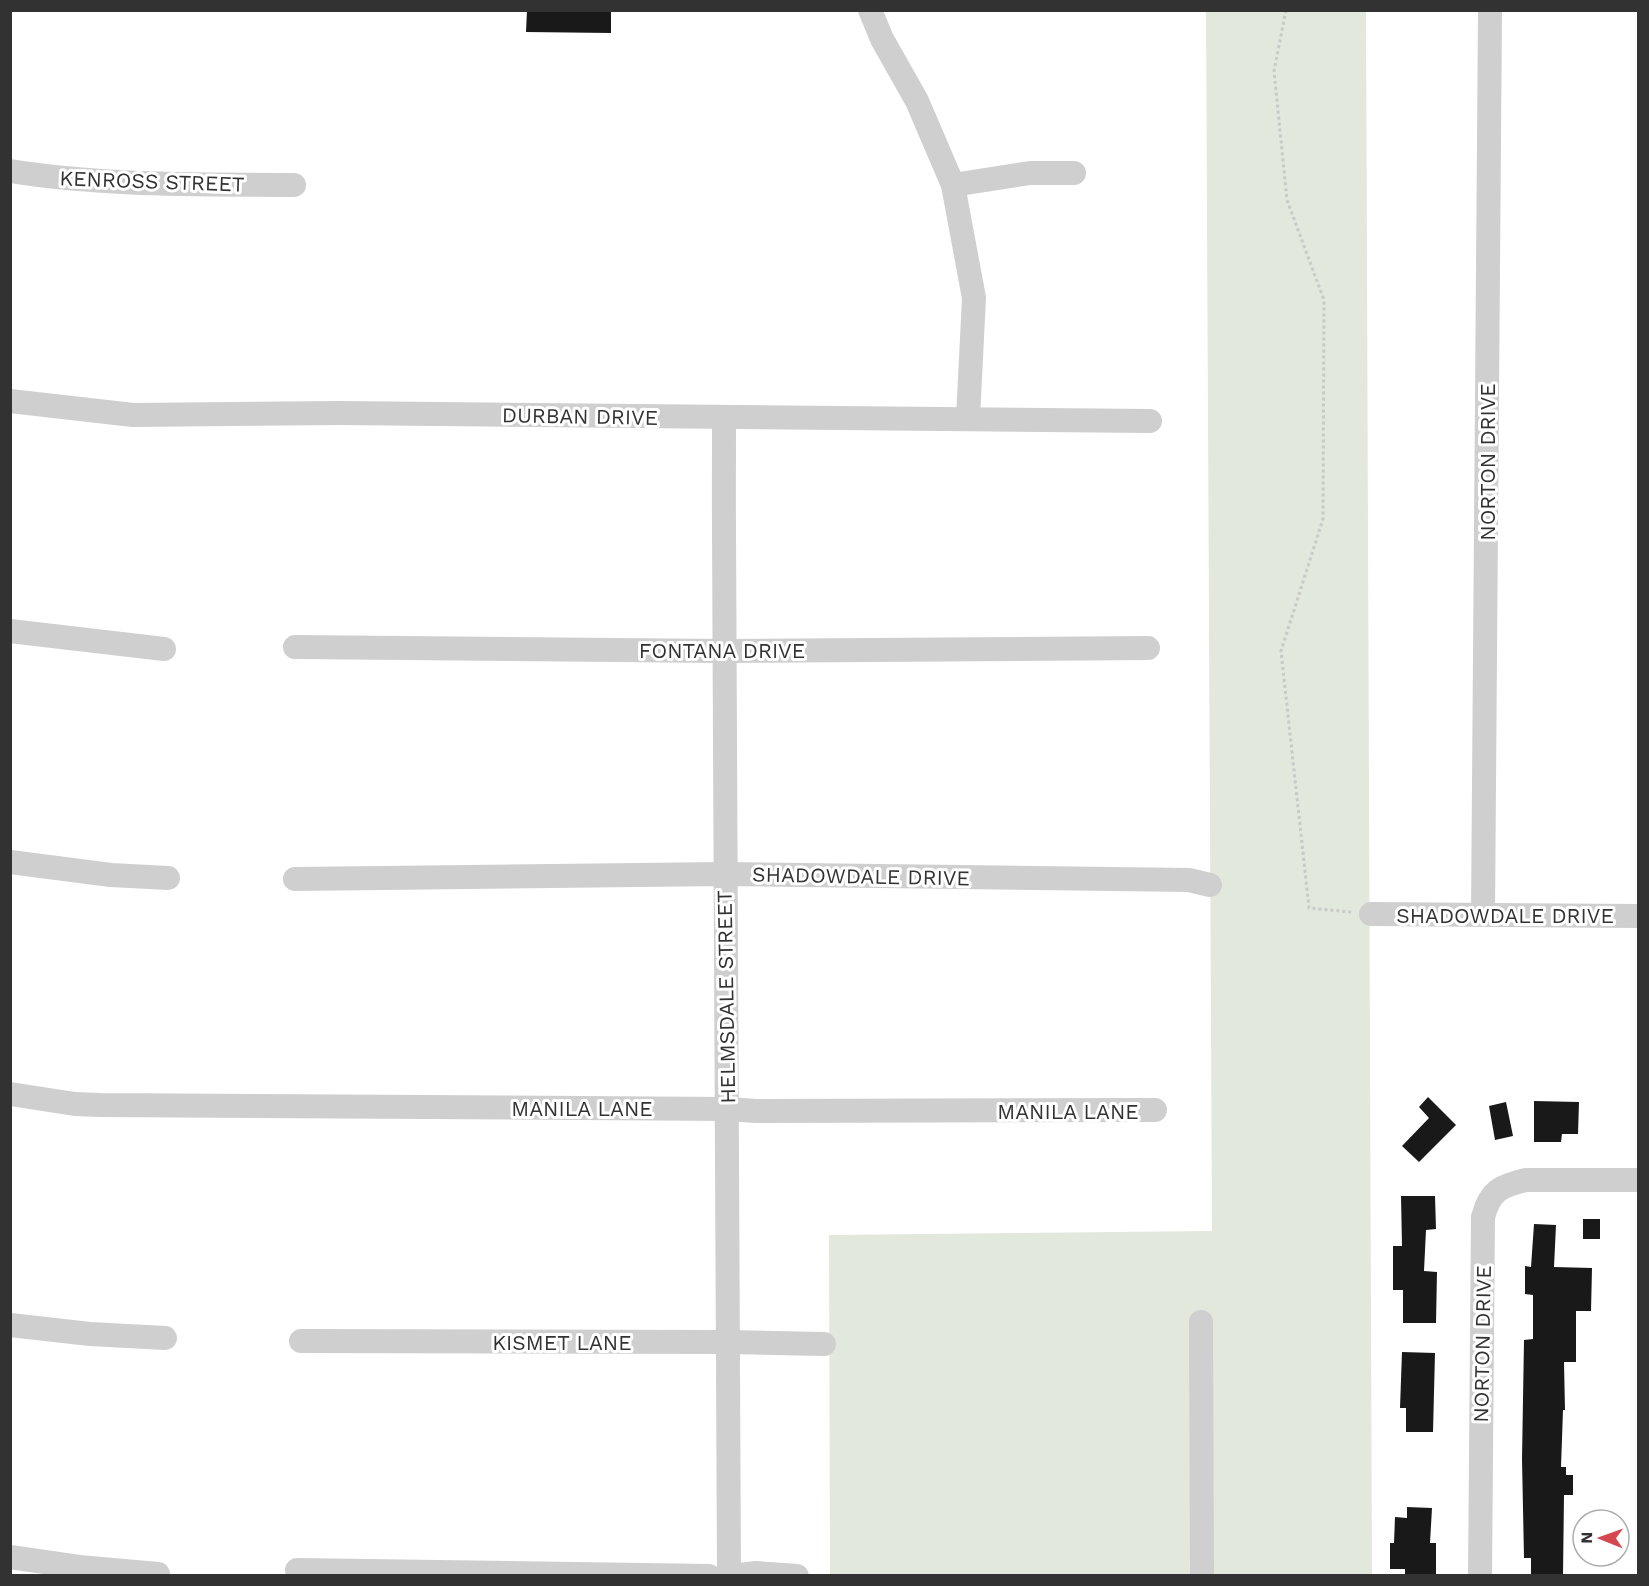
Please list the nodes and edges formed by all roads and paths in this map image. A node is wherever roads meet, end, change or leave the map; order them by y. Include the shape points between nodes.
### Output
1 (870, 10) edge
2 (1286, 10) edge
3 (1490, 10) edge
4 (10, 171) edge
5 (1074, 173) dead end
6 (294, 185) dead end
7 (953, 185) junction
8 (10, 401) edge
9 (724, 418) junction
10 (968, 418) junction
11 (1150, 421) dead end
12 (10, 631) edge
13 (296, 647) dead end
14 (1148, 648) dead end
15 (164, 649) dead end
16 (724, 651) junction
17 (10, 862) edge
18 (725, 874) junction
19 (168, 879) dead end
20 (295, 879) dead end
21 (1210, 885) dead end
22 (1371, 914) joint
23 (1483, 914) junction
24 (1638, 916) edge
25 (10, 1094) edge
26 (728, 1108) junction
27 (1155, 1110) dead end
28 (1638, 1180) edge
29 (1201, 1322) dead end
30 (10, 1325) edge
31 (165, 1338) dead end
32 (301, 1341) dead end
33 (729, 1342) junction
34 (824, 1344) dead end
35 (10, 1557) edge
36 (297, 1570) dead end
37 (158, 1574) dead end
38 (709, 1575) edge
39 (730, 1575) edge
40 (797, 1575) edge
41 (1202, 1575) edge
42 (1480, 1575) edge

1 - 7 street via 917,101
2 - 22 path via 1274,71 1287,200 1324,300 1323,519 1281,651 1309,908
3 - 23 street, NORTON DRIVE
4 - 6 street, KENROSS STREET via 143,184
5 - 7 street via 1030,173
7 - 10 street via 974,298
8 - 9 street, DURBAN DRIVE via 133,415
9 - 10 street, DURBAN DRIVE
9 - 16 street, HELMSDALE STREET
10 - 11 street, DURBAN DRIVE
12 - 15 street
13 - 16 street, FONTANA DRIVE
14 - 16 street, FONTANA DRIVE
16 - 18 street, HELMSDALE STREET
17 - 19 street
18 - 20 street, SHADOWDALE DRIVE
18 - 21 street, SHADOWDALE DRIVE via 1189,880
18 - 26 street, HELMSDALE STREET
22 - 23 street, SHADOWDALE DRIVE
23 - 24 street, SHADOWDALE DRIVE
25 - 26 street, MANILA LANE via 100,1105
26 - 27 street, MANILA LANE
26 - 33 street, HELMSDALE STREET
28 - 42 street, NORTON DRIVE via 1526,1180 1498,1190 1488,1201 1483,1217
29 - 41 street
30 - 31 street
32 - 33 street, KISMET LANE
33 - 34 street, KISMET LANE
33 - 39 street, HELMSDALE STREET
35 - 37 street
36 - 38 street
39 - 40 street

